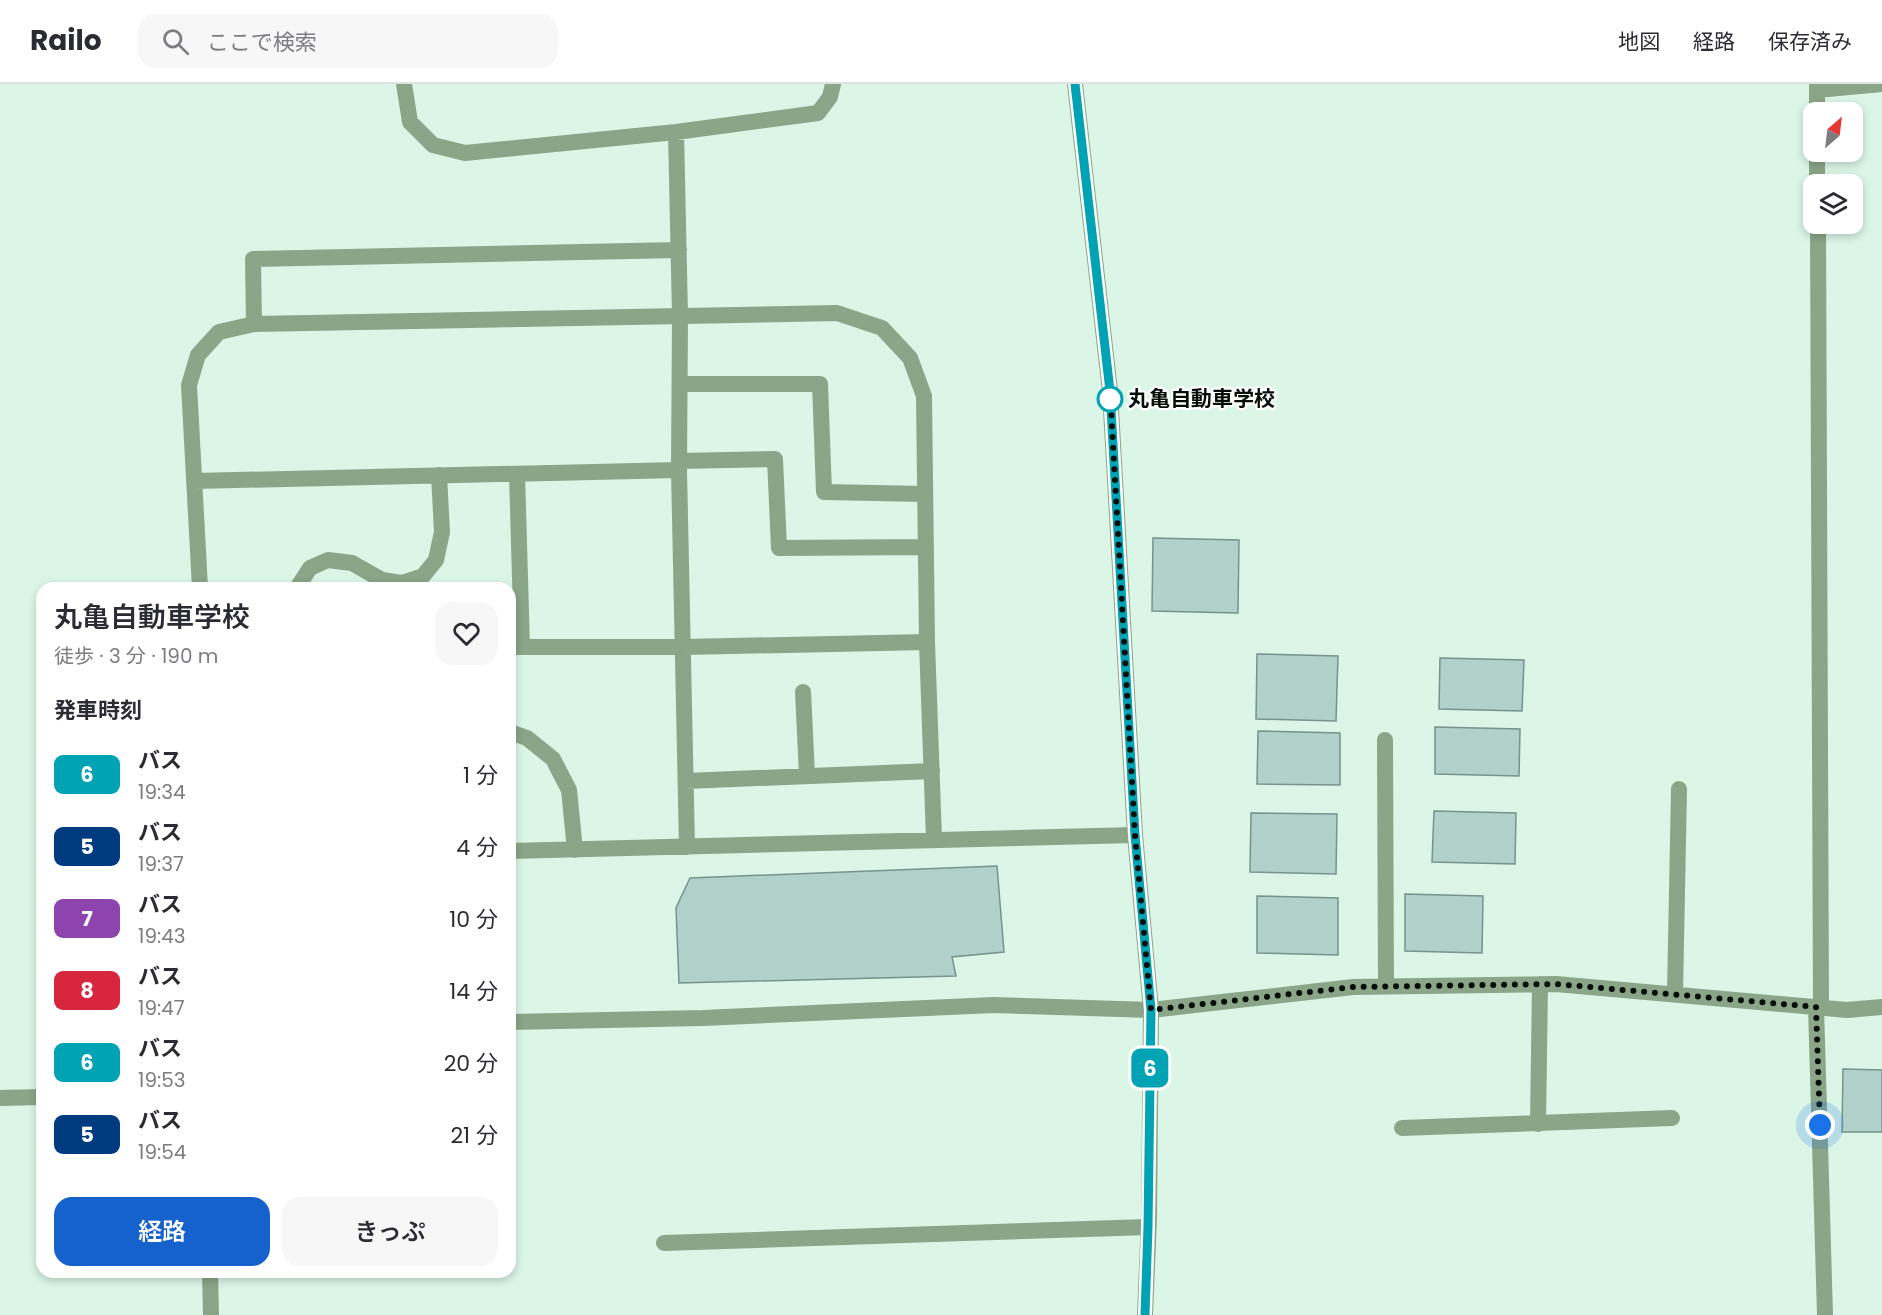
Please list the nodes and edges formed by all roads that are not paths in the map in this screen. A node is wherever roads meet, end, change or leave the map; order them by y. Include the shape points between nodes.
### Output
1 (404, 84) edge
2 (833, 84) edge
3 (1075, 84) edge
4 (1882, 84) edge
5 (1817, 87) edge
6 (676, 132) junction
7 (1818, 234) edge
8 (679, 250) junction
9 (680, 316) junction
10 (254, 324) junction
11 (680, 384) junction
12 (679, 465) junction
13 (517, 474) junction
14 (439, 475) junction
15 (194, 481) junction
16 (925, 494) junction
17 (926, 546) junction
18 (200, 582) edge
19 (301, 582) edge
20 (394, 582) edge
21 (407, 582) edge
22 (927, 642) junction
23 (516, 647) edge
24 (683, 647) junction
25 (803, 692) dead end
26 (516, 734) edge
27 (1384, 740) dead end
28 (932, 771) junction
29 (807, 775) junction
30 (686, 781) junction
31 (1679, 789) dead end
32 (1135, 835) junction
33 (934, 839) junction
34 (687, 847) junction
35 (575, 850) junction
36 (516, 852) edge
37 (1540, 984) junction
38 (1386, 986) junction
39 (1675, 994) junction
40 (1819, 1007) junction
41 (1882, 1007) edge
42 (1151, 1010) junction
43 (516, 1022) edge
44 (36, 1097) edge
45 (0, 1098) edge
46 (1672, 1118) dead end
47 (1538, 1124) junction
48 (1402, 1128) dead end
49 (1148, 1227) junction
50 (664, 1243) dead end
51 (210, 1278) edge
52 (211, 1315) edge
53 (1145, 1315) edge
54 (1825, 1315) edge

1 - 6 street via 410,122 433,145 465,153
2 - 6 street via 830,97 818,113
3 - 32 street via 1110,391
4 - 5 street
6 - 8 street
7 - 40 street
8 - 9 street
8 - 10 street via 253,259
9 - 10 street
9 - 11 street
9 - 16 street via 837,313 882,328 910,358 924,396
10 - 15 street via 219,332 198,354 189,385
11 - 12 street
11 - 16 street via 820,384 824,492
12 - 13 street
12 - 17 street via 775,459 779,548
12 - 24 street
13 - 14 street
13 - 23 street
14 - 15 street
14 - 21 street via 442,532 436,560 423,576
15 - 18 street
16 - 17 street
17 - 22 street
19 - 20 street via 310,568 328,560 352,563
22 - 24 street
22 - 28 street
23 - 24 street
24 - 30 street
25 - 29 street
26 - 35 street via 553,759 569,790
27 - 38 street
28 - 29 street
28 - 33 street
29 - 30 street
30 - 34 street
31 - 39 street
32 - 33 street
32 - 42 street
33 - 34 street
34 - 35 street
35 - 36 street
37 - 38 street
37 - 39 street
37 - 47 street
38 - 42 street
39 - 40 street
40 - 41 street
40 - 54 street
42 - 43 street via 994,1005
42 - 49 street
44 - 45 street
46 - 47 street
47 - 48 street
49 - 50 street
49 - 53 street
51 - 52 street

